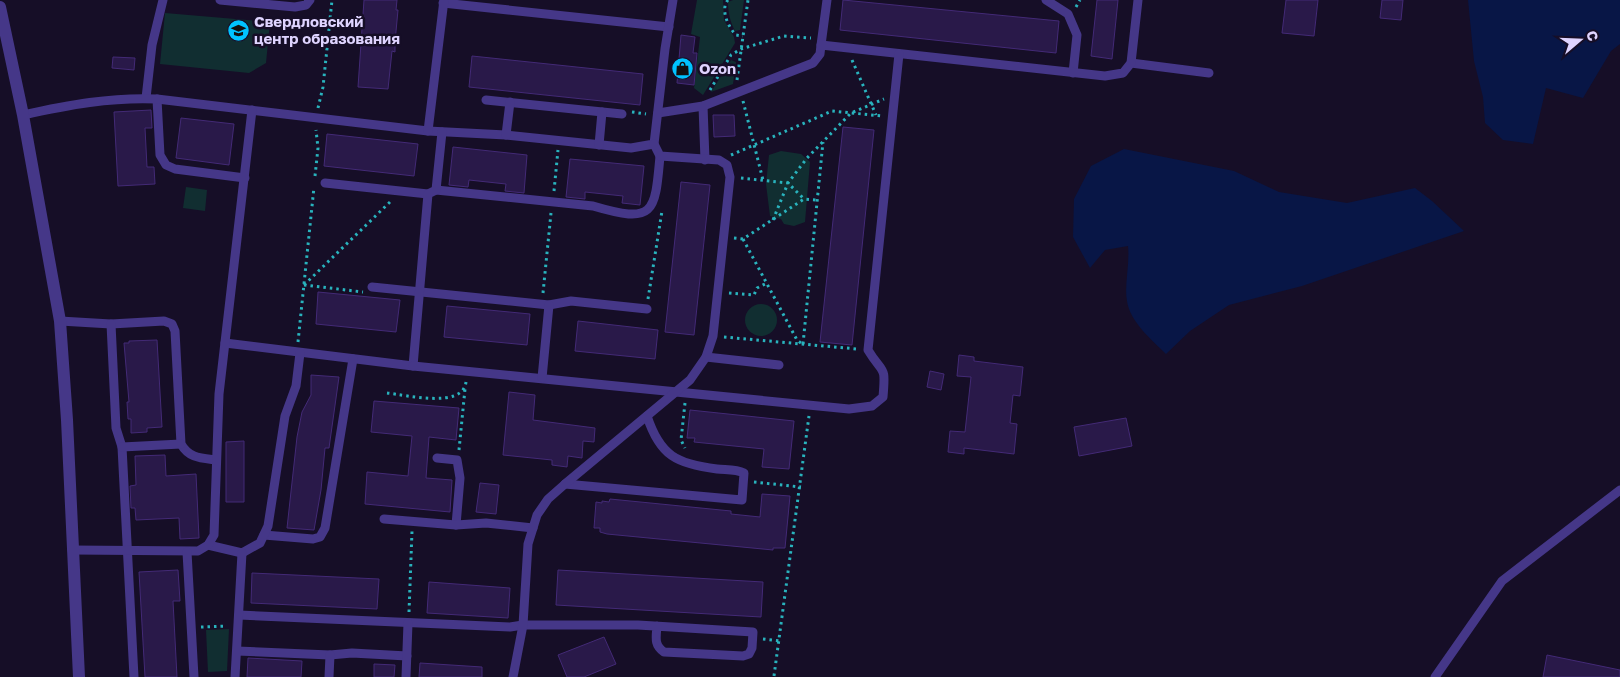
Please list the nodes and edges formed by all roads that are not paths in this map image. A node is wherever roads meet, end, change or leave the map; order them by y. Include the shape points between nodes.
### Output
1 (163, 0) edge
2 (220, 0) edge
3 (310, 0) edge
4 (673, 0) edge
5 (827, 0) edge
6 (1046, 0) edge
7 (1138, 0) edge
8 (443, 2) edge
9 (0, 7) edge
10 (669, 27) junction
11 (821, 43) junction
12 (899, 54) junction
13 (1131, 63) junction
14 (1073, 73) junction
15 (1209, 73) dead end
16 (146, 98) junction
17 (156, 99) junction
18 (486, 100) dead end
19 (510, 102) junction
20 (703, 106) junction
21 (252, 110) junction
22 (602, 112) junction
23 (658, 113) junction
24 (622, 114) road end
25 (23, 115) junction
26 (428, 131) junction
27 (442, 132) junction
28 (506, 135) junction
29 (654, 144) junction
30 (599, 145) junction
31 (660, 156) junction
32 (705, 160) junction
33 (244, 178) junction
34 (325, 183) dead end
35 (432, 192) junction
36 (372, 287) dead end
37 (419, 292) junction
38 (546, 304) junction
39 (646, 309) road end
40 (60, 321) junction
41 (111, 324) junction
42 (225, 344) junction
43 (300, 353) junction
44 (706, 357) junction
45 (353, 359) junction
46 (779, 365) dead end
47 (413, 366) junction
48 (542, 378) junction
49 (682, 392) junction
50 (647, 416) junction
51 (181, 444) junction
52 (122, 447) junction
53 (437, 458) dead end
54 (216, 460) junction
55 (565, 484) junction
56 (1620, 490) edge
57 (384, 519) dead end
58 (456, 526) junction
59 (533, 528) junction
60 (264, 535) junction
61 (208, 545) junction
62 (72, 550) junction
63 (127, 551) junction
64 (187, 552) junction
65 (242, 553) junction
66 (239, 615) junction
67 (408, 623) junction
68 (523, 625) junction
69 (657, 626) junction
70 (237, 651) junction
71 (330, 655) junction
72 (407, 656) junction
73 (78, 677) edge
74 (134, 677) edge
75 (194, 677) edge
76 (235, 677) edge
77 (329, 677) edge
78 (406, 677) edge
79 (513, 677) edge
80 (1436, 677) edge

1 - 16 lane via 152,45
2 - 3 lane via 295,7 306,6
4 - 10 lane
5 - 11 lane
6 - 14 lane via 1068,14 1077,35
7 - 13 lane
8 - 10 lane
8 - 26 lane
9 - 25 street
10 - 23 lane
11 - 12 lane
11 - 20 lane via 820,54 813,63
12 - 14 lane
12 - 49 lane via 868,350 885,374 883,397 872,406 849,409
13 - 14 lane via 1123,73 1105,76
13 - 15 lane
16 - 17 lane
16 - 25 lane via 90,101
17 - 21 lane
17 - 33 lane via 160,155 166,165
18 - 19 lane
19 - 22 lane
19 - 28 lane
20 - 23 lane
20 - 32 lane
21 - 26 lane
21 - 33 lane
22 - 24 lane
22 - 30 lane
23 - 29 lane
25 - 40 street
26 - 27 lane
27 - 28 lane
27 - 35 lane
28 - 30 lane
29 - 30 lane via 631,148
29 - 31 lane
31 - 32 lane
31 - 35 lane via 656,198 641,214 552,202
32 - 44 lane via 718,160 727,165 730,177 714,336
33 - 42 lane
34 - 35 lane
35 - 37 lane
36 - 37 lane
37 - 38 lane
37 - 47 lane
38 - 39 lane via 570,301
38 - 48 lane
40 - 41 lane
40 - 62 street via 68,420
41 - 51 lane via 164,321 172,324
41 - 52 lane via 116,428
42 - 43 lane
42 - 54 lane
43 - 45 lane
43 - 60 lane
44 - 46 lane
44 - 49 lane
45 - 47 lane
45 - 60 lane via 325,528 320,537 313,539
47 - 48 lane
48 - 49 lane
49 - 50 lane
50 - 55 lane
50 - 55 lane via 654,438 666,452 688,464 744,473 742,500
51 - 52 lane
51 - 54 lane via 194,457
52 - 63 lane
53 - 58 lane via 456,460 460,478
54 - 61 lane via 214,535
55 - 59 lane via 537,515
56 - 80 lane via 1502,581
57 - 58 lane
58 - 59 lane via 486,523
59 - 68 lane via 528,544
60 - 65 lane via 260,543
61 - 64 lane via 198,551
61 - 65 lane
62 - 63 lane
62 - 73 street
63 - 64 lane
63 - 74 lane
64 - 75 lane
65 - 66 lane
66 - 67 lane
66 - 70 lane
67 - 68 lane
67 - 72 lane
68 - 69 lane
68 - 79 lane
69 - 69 lane via 753,632 752,648 743,656 664,652 656,642
70 - 71 lane
70 - 76 lane
71 - 72 lane
71 - 77 lane
72 - 78 lane

